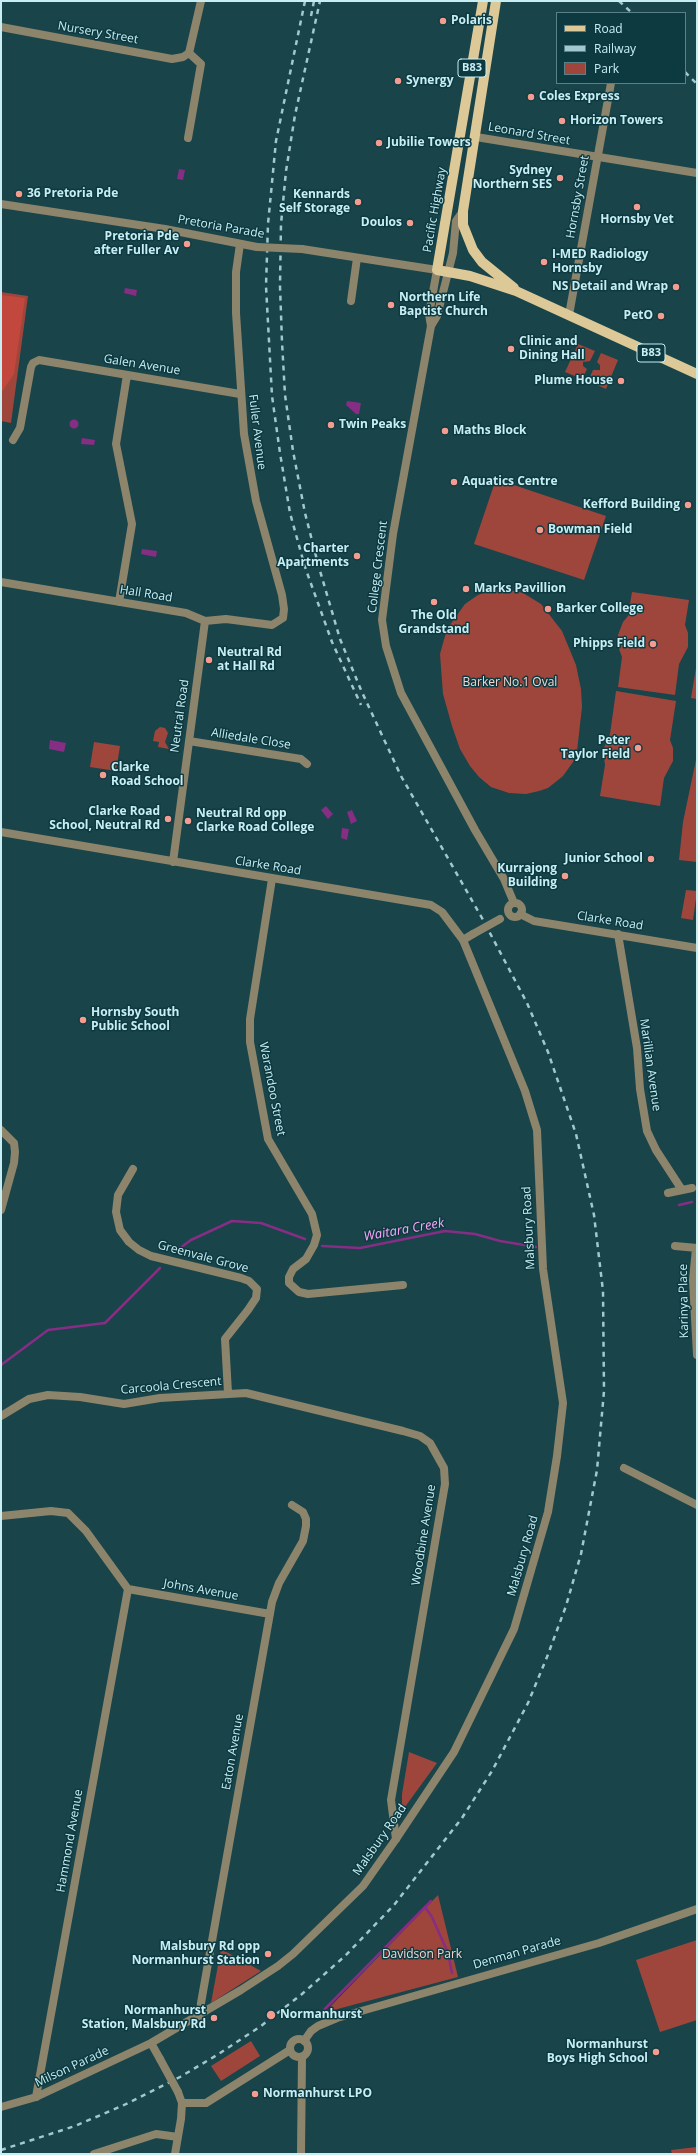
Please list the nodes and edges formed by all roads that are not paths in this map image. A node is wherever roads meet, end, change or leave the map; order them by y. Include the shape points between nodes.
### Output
1 (201, 1) edge
2 (483, 1) edge
3 (496, 1) edge
4 (1, 27) edge
5 (189, 53) junction
6 (610, 84) edge
7 (476, 137) junction
8 (188, 138) dead end
9 (597, 158) junction
10 (697, 173) edge
11 (1, 204) edge
12 (463, 211) junction
13 (240, 244) junction
14 (357, 258) junction
15 (437, 270) junction
16 (448, 271) junction
17 (516, 291) junction
18 (351, 301) dead end
19 (569, 315) junction
20 (431, 326) junction
21 (697, 373) edge
22 (127, 374) junction
23 (240, 394) junction
24 (13, 440) dead end
25 (1, 582) edge
26 (119, 602) junction
27 (283, 618) joint
28 (205, 621) junction
29 (189, 741) junction
30 (307, 764) dead end
31 (1, 832) edge
32 (172, 862) junction
33 (272, 879) junction
34 (514, 903) junction
35 (509, 914) junction
36 (520, 914) junction
37 (618, 934) junction
38 (463, 940) junction
39 (697, 948) edge
40 (1, 1130) edge
41 (133, 1169) dead end
42 (692, 1188) dead end
43 (682, 1190) junction
44 (668, 1193) dead end
45 (1, 1210) edge
46 (675, 1246) dead end
47 (697, 1248) edge
48 (403, 1285) dead end
49 (697, 1355) edge
50 (228, 1393) junction
51 (1, 1416) edge
52 (624, 1468) dead end
53 (292, 1505) dead end
54 (697, 1505) edge
55 (1, 1516) edge
56 (128, 1589) junction
57 (270, 1614) junction
58 (396, 1839) junction
59 (697, 1909) edge
60 (200, 2016) junction
61 (304, 2041) junction
62 (151, 2043) junction
63 (290, 2050) junction
64 (302, 2057) junction
65 (36, 2097) junction
66 (182, 2103) junction
67 (1, 2107) edge
68 (178, 2138) junction
69 (94, 2154) edge
70 (175, 2154) edge
71 (301, 2154) edge

1 - 5 street
2 - 15 main road, Pacific Highway / B83
3 - 7 main road, Pacific Highway / B83
4 - 5 street, Nursery Street via 172,59
5 - 8 street via 201,64
6 - 9 street, Hornsby Street
7 - 9 street, Leonard Street
7 - 12 main road, Pacific Highway / B83
9 - 10 street, Leonard Street
9 - 19 street, Hornsby Street
11 - 13 street, Pretoria Parade via 165,229
12 - 16 street, Pacific Highway via 456,221 454,253
12 - 17 main road, Pacific Highway / B83 via 463,225 473,250 482,262
13 - 14 street, Pretoria Parade, bridge via 302,249
13 - 23 street, Fuller Avenue via 236,267
14 - 15 street, Pretoria Parade
14 - 18 street
15 - 16 main road, Pacific Highway / B83
15 - 20 street, College Crescent via 429,314
16 - 17 main road, Pacific Highway / B83
16 - 20 street, College Crescent via 437,316
17 - 19 main road, Pacific Highway / B83
19 - 21 main road, Pacific Highway / B83
20 - 34 street, College Crescent via 393,534 382,620 386,646 401,693 504,879
22 - 23 street, Galen Avenue
22 - 24 street, Galen Avenue via 39,360 33,363 30,367 20,428
22 - 26 street via 116,444 132,524
23 - 27 street, Fuller Avenue via 249,465 256,501 282,595
25 - 26 street, Hall Road
26 - 28 street, Hall Road via 186,613
27 - 28 street, Hall Road via 272,625 226,619
28 - 29 street, Neutral Road
29 - 30 street, Alliedale Close via 302,759
29 - 32 street, Neutral Road
31 - 32 street, Clarke Road
32 - 33 street, Clarke Road
33 - 38 street, Clarke Road via 431,905 442,912
33 - 48 street, Warandoo Street via 250,1019 250,1042 268,1139 312,1214 317,1236 306,1259 293,1269 289,1284 299,1292 308,1294
34 - 35 street via 509,906
34 - 36 street via 521,908
35 - 36 street via 516,917
35 - 38 street, bridge
36 - 37 street, Clarke Road via 534,921
37 - 39 street, Clarke Road
37 - 43 street, Marillian Avenue via 637,1048 647,1131
38 - 58 street, Malsbury Road via 523,1084 537,1130 543,1269 563,1403 548,1512 514,1629 454,1752
40 - 45 street via 14,1143 15,1152
41 - 50 street, Greenvale Grove via 118,1195 116,1212 120,1230 129,1242 151,1256 241,1278 249,1281 257,1289 256,1298 225,1339
42 - 43 street
43 - 44 street
46 - 47 street, Karinya Place
47 - 49 street, Karinya Place via 693,1280
50 - 51 street, Carcoola Crescent via 160,1398 124,1404 80,1396 48,1395 29,1399
50 - 58 street, Woodbine Avenue via 246,1393 420,1436 430,1443 444,1468 445,1484 391,1800
52 - 54 street
53 - 57 street, Eaton Avenue via 303,1512 306,1526 300,1548 279,1583
55 - 56 street via 45,1512 68,1513 86,1531
56 - 57 street, Johns Avenue
56 - 65 street, Hammond Avenue
57 - 60 street, Eaton Avenue
58 - 60 street, Malsbury Road via 363,1886 293,1954
59 - 61 street, Denman Parade via 599,1943 337,2018 318,2026
60 - 62 street, Malsbury Road
61 - 63 street via 294,2041
61 - 64 street via 307,2051
62 - 65 street, Milson Parade
62 - 66 street, bridge
63 - 64 street via 296,2057
63 - 66 street via 211,2101 201,2104
64 - 71 street
65 - 67 street, Milson Parade
66 - 68 street
68 - 69 street via 156,2134
68 - 70 street

